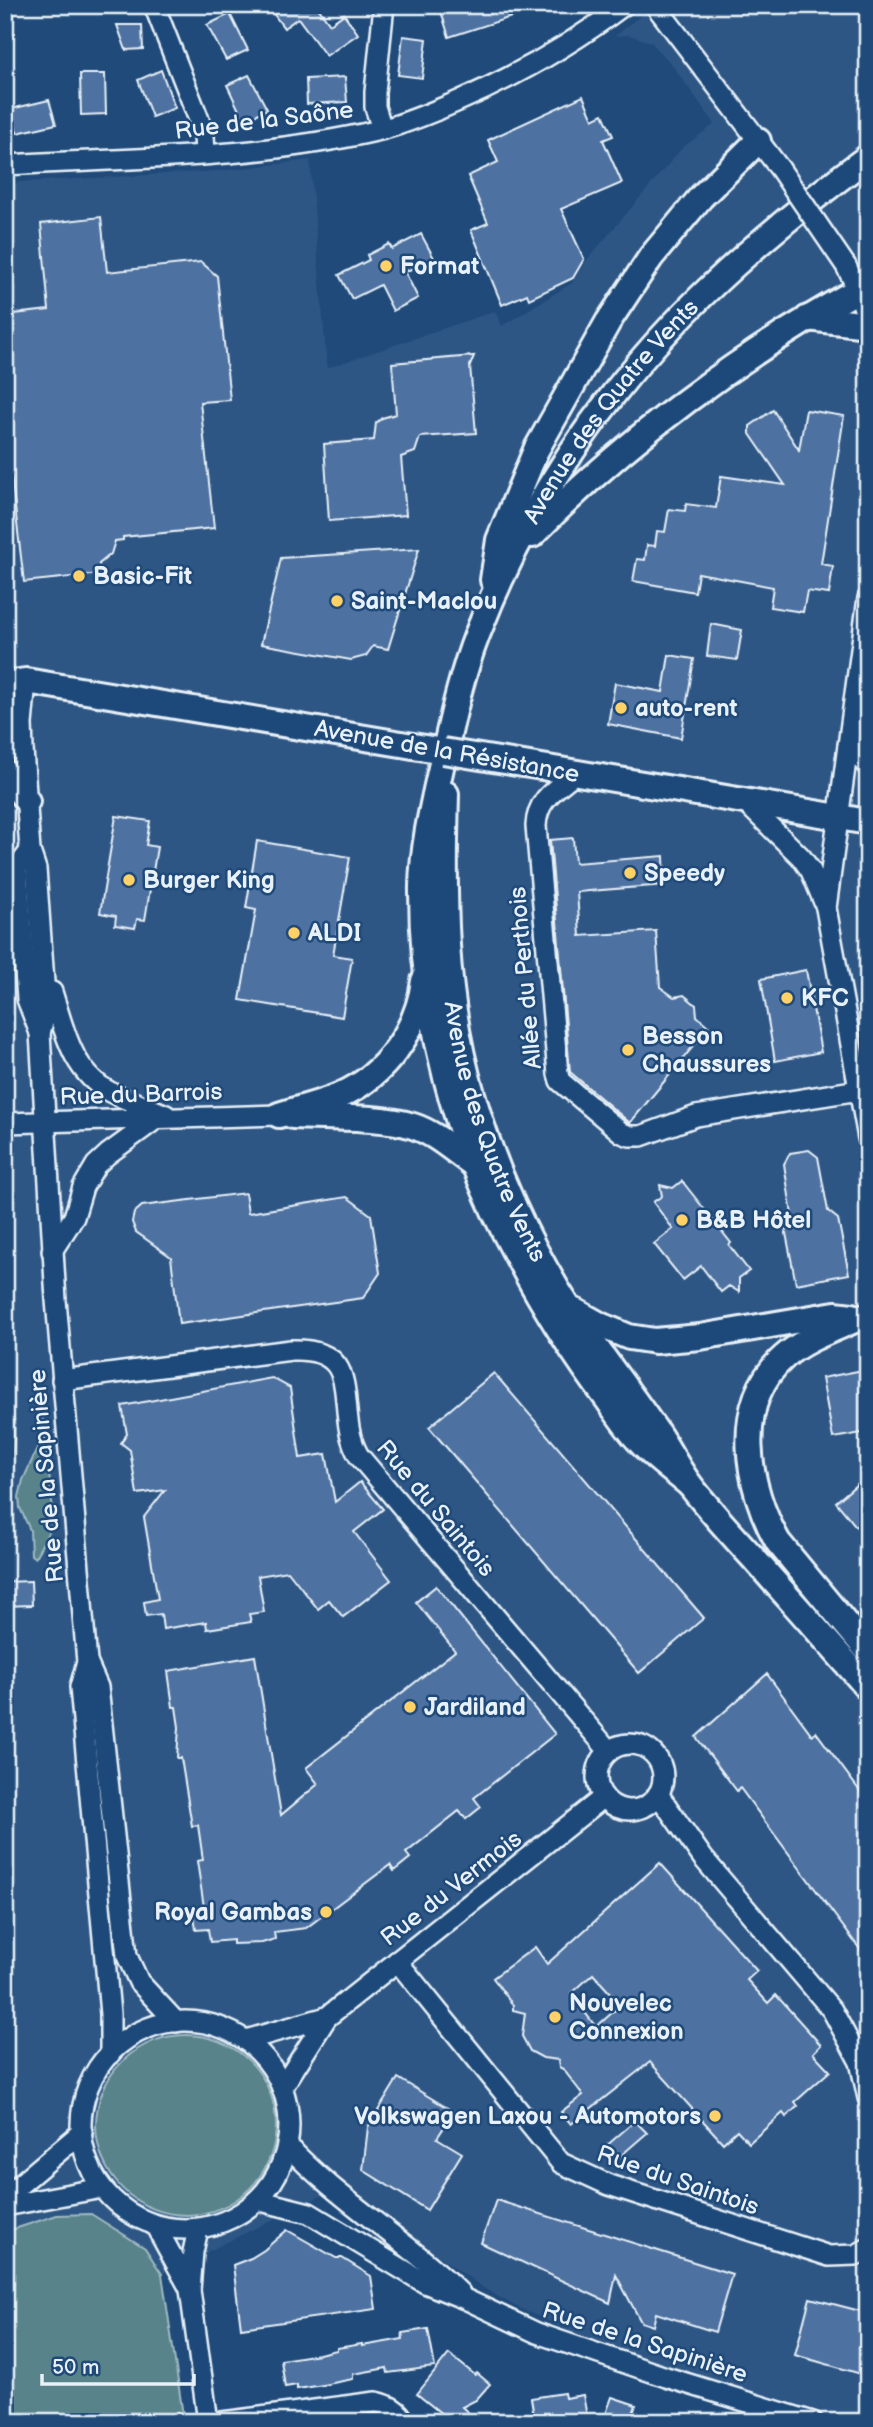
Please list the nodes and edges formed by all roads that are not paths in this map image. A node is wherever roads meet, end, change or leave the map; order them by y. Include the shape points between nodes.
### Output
1 (154, 5) edge
2 (384, 5) edge
3 (624, 5) edge
4 (655, 5) edge
5 (382, 130) junction
6 (758, 141) junction
7 (205, 154) junction
8 (868, 157) edge
9 (5, 165) edge
10 (858, 290) junction
11 (808, 318) junction
12 (868, 323) edge
13 (514, 553) junction
14 (868, 598) edge
15 (489, 607) junction
16 (12, 678) edge
17 (449, 734) junction
18 (848, 746) junction
19 (868, 766) edge
20 (575, 773) junction
21 (5, 774) edge
22 (27, 801) junction
23 (744, 801) junction
24 (838, 817) junction
25 (868, 822) edge
26 (30, 851) junction
27 (826, 908) junction
28 (43, 962) junction
29 (427, 963) junction
30 (40, 1033) junction
31 (859, 1090) junction
32 (278, 1115) junction
33 (165, 1118) junction
34 (44, 1122) junction
35 (5, 1123) edge
36 (868, 1138) edge
37 (473, 1164) junction
38 (52, 1251) junction
39 (569, 1308) junction
40 (864, 1316) edge
41 (62, 1380) junction
42 (689, 1484) junction
43 (868, 1651) edge
44 (87, 1662) junction
45 (868, 1688) edge
46 (609, 1751) junction
47 (658, 1794) junction
48 (604, 1797) junction
49 (397, 1961) junction
50 (327, 2017) junction
51 (176, 2022) junction
52 (246, 2040) junction
53 (110, 2054) junction
54 (282, 2088) junction
55 (868, 2098) edge
56 (82, 2132) junction
57 (287, 2145) junction
58 (102, 2188) junction
59 (5, 2197) edge
60 (257, 2200) junction
61 (5, 2206) edge
62 (155, 2225) junction
63 (198, 2228) junction
64 (868, 2248) edge
65 (190, 2290) junction
66 (465, 2299) junction
67 (208, 2422) edge
68 (222, 2422) edge
69 (405, 2422) edge
70 (813, 2422) edge

1 - 7 street via 198,117
2 - 5 street via 375,107
3 - 5 street, Rue de la Saône via 510,78
4 - 6 street
5 - 7 street, Rue de la Saône via 316,143
6 - 10 street, bridge
6 - 15 main road via 701,197 608,322 536,450 499,540
7 - 9 street, Rue de la Saône
8 - 13 main road, Avenue des Quatre Vents via 744,256 646,354 552,480
10 - 11 main road
10 - 12 street
11 - 12 main road
11 - 13 main road via 649,431 568,499
13 - 15 main road, Avenue des Quatre Vents
14 - 18 street
15 - 17 main road, Avenue des Quatre Vents
16 - 20 main road, Avenue de la Résistance, bridge
16 - 22 street, Rue de la Sapinière via 22,724
17 - 29 main road, Avenue des Quatre Vents via 425,838 422,888
17 - 39 main road, Avenue des Quatre Vents via 444,901 457,1030 471,1091 497,1168
18 - 19 street
18 - 24 street
20 - 23 main road, Avenue de la Résistance
20 - 31 street, Allée du Perthois via 542,800 536,815 560,1081 630,1136 696,1116
21 - 22 main road
22 - 26 street, Rue de la Sapinière
23 - 24 main road, Avenue de la Résistance
23 - 27 street via 801,857
24 - 25 main road, Avenue de la Résistance
24 - 27 street
26 - 28 street, Rue de la Sapinière via 36,869
26 - 30 street, Rue de la Sapinière via 17,868 27,999
27 - 31 street
28 - 30 street, Rue de la Sapinière via 46,1010
28 - 33 street via 80,1066 99,1085
29 - 32 main road via 420,1007 412,1025 379,1069 341,1095
29 - 37 main road, Avenue des Quatre Vents via 442,1060
30 - 34 street, Rue de la Sapinière
31 - 36 street
32 - 33 street, Rue du Barrois
32 - 37 main road via 413,1126
33 - 34 street, Rue du Barrois
33 - 38 street via 96,1166 82,1187 74,1217
34 - 35 street, Rue du Barrois
34 - 38 street, Rue de la Sapinière
37 - 42 main road, Avenue des Quatre Vents via 505,1234 580,1363 640,1443
38 - 41 street, Rue de la Sapinière
39 - 40 main road via 629,1337 655,1341 835,1314
39 - 42 main road, Avenue des Quatre Vents
40 - 43 main road via 784,1357 759,1393 749,1438 759,1501 778,1542
41 - 44 street, Rue de la Sapinière
41 - 46 street, Rue du Saintois via 291,1350 309,1349 329,1357 344,1382 351,1438 359,1456
42 - 45 main road, Avenue des Quatre Vents
44 - 51 street, Rue de la Sapinière via 98,1687 127,1956 138,1982
44 - 53 street, Rue de la Sapinière via 80,1688
46 - 47 street via 633,1744 649,1749 663,1770
46 - 48 street via 597,1772
47 - 48 street via 652,1802 632,1810 612,1805
47 - 55 street via 702,1858 832,2010 860,2062
48 - 49 street, Rue du Vermois
49 - 50 street, Rue du Vermois
49 - 64 street, Rue du Saintois via 561,2163 609,2185 829,2256 856,2255
50 - 52 street, Rue du Vermois
50 - 54 street, Rue du Vermois
51 - 52 street via 207,2024
51 - 53 street via 145,2029
52 - 54 street via 267,2061
53 - 56 street via 90,2084
54 - 57 street via 288,2114
56 - 58 street via 88,2162
56 - 59 street
57 - 60 street via 274,2179
57 - 66 street, Rue de la Sapinière via 311,2171 436,2269
58 - 61 street
58 - 62 street via 123,2208
60 - 63 street via 236,2216
60 - 66 street, Rue de la Sapinière via 309,2213 425,2283
62 - 63 street
62 - 65 street
63 - 65 street
65 - 67 street
66 - 70 street, Rue de la Sapinière via 575,2347
68 - 69 street via 376,2402 401,2413

